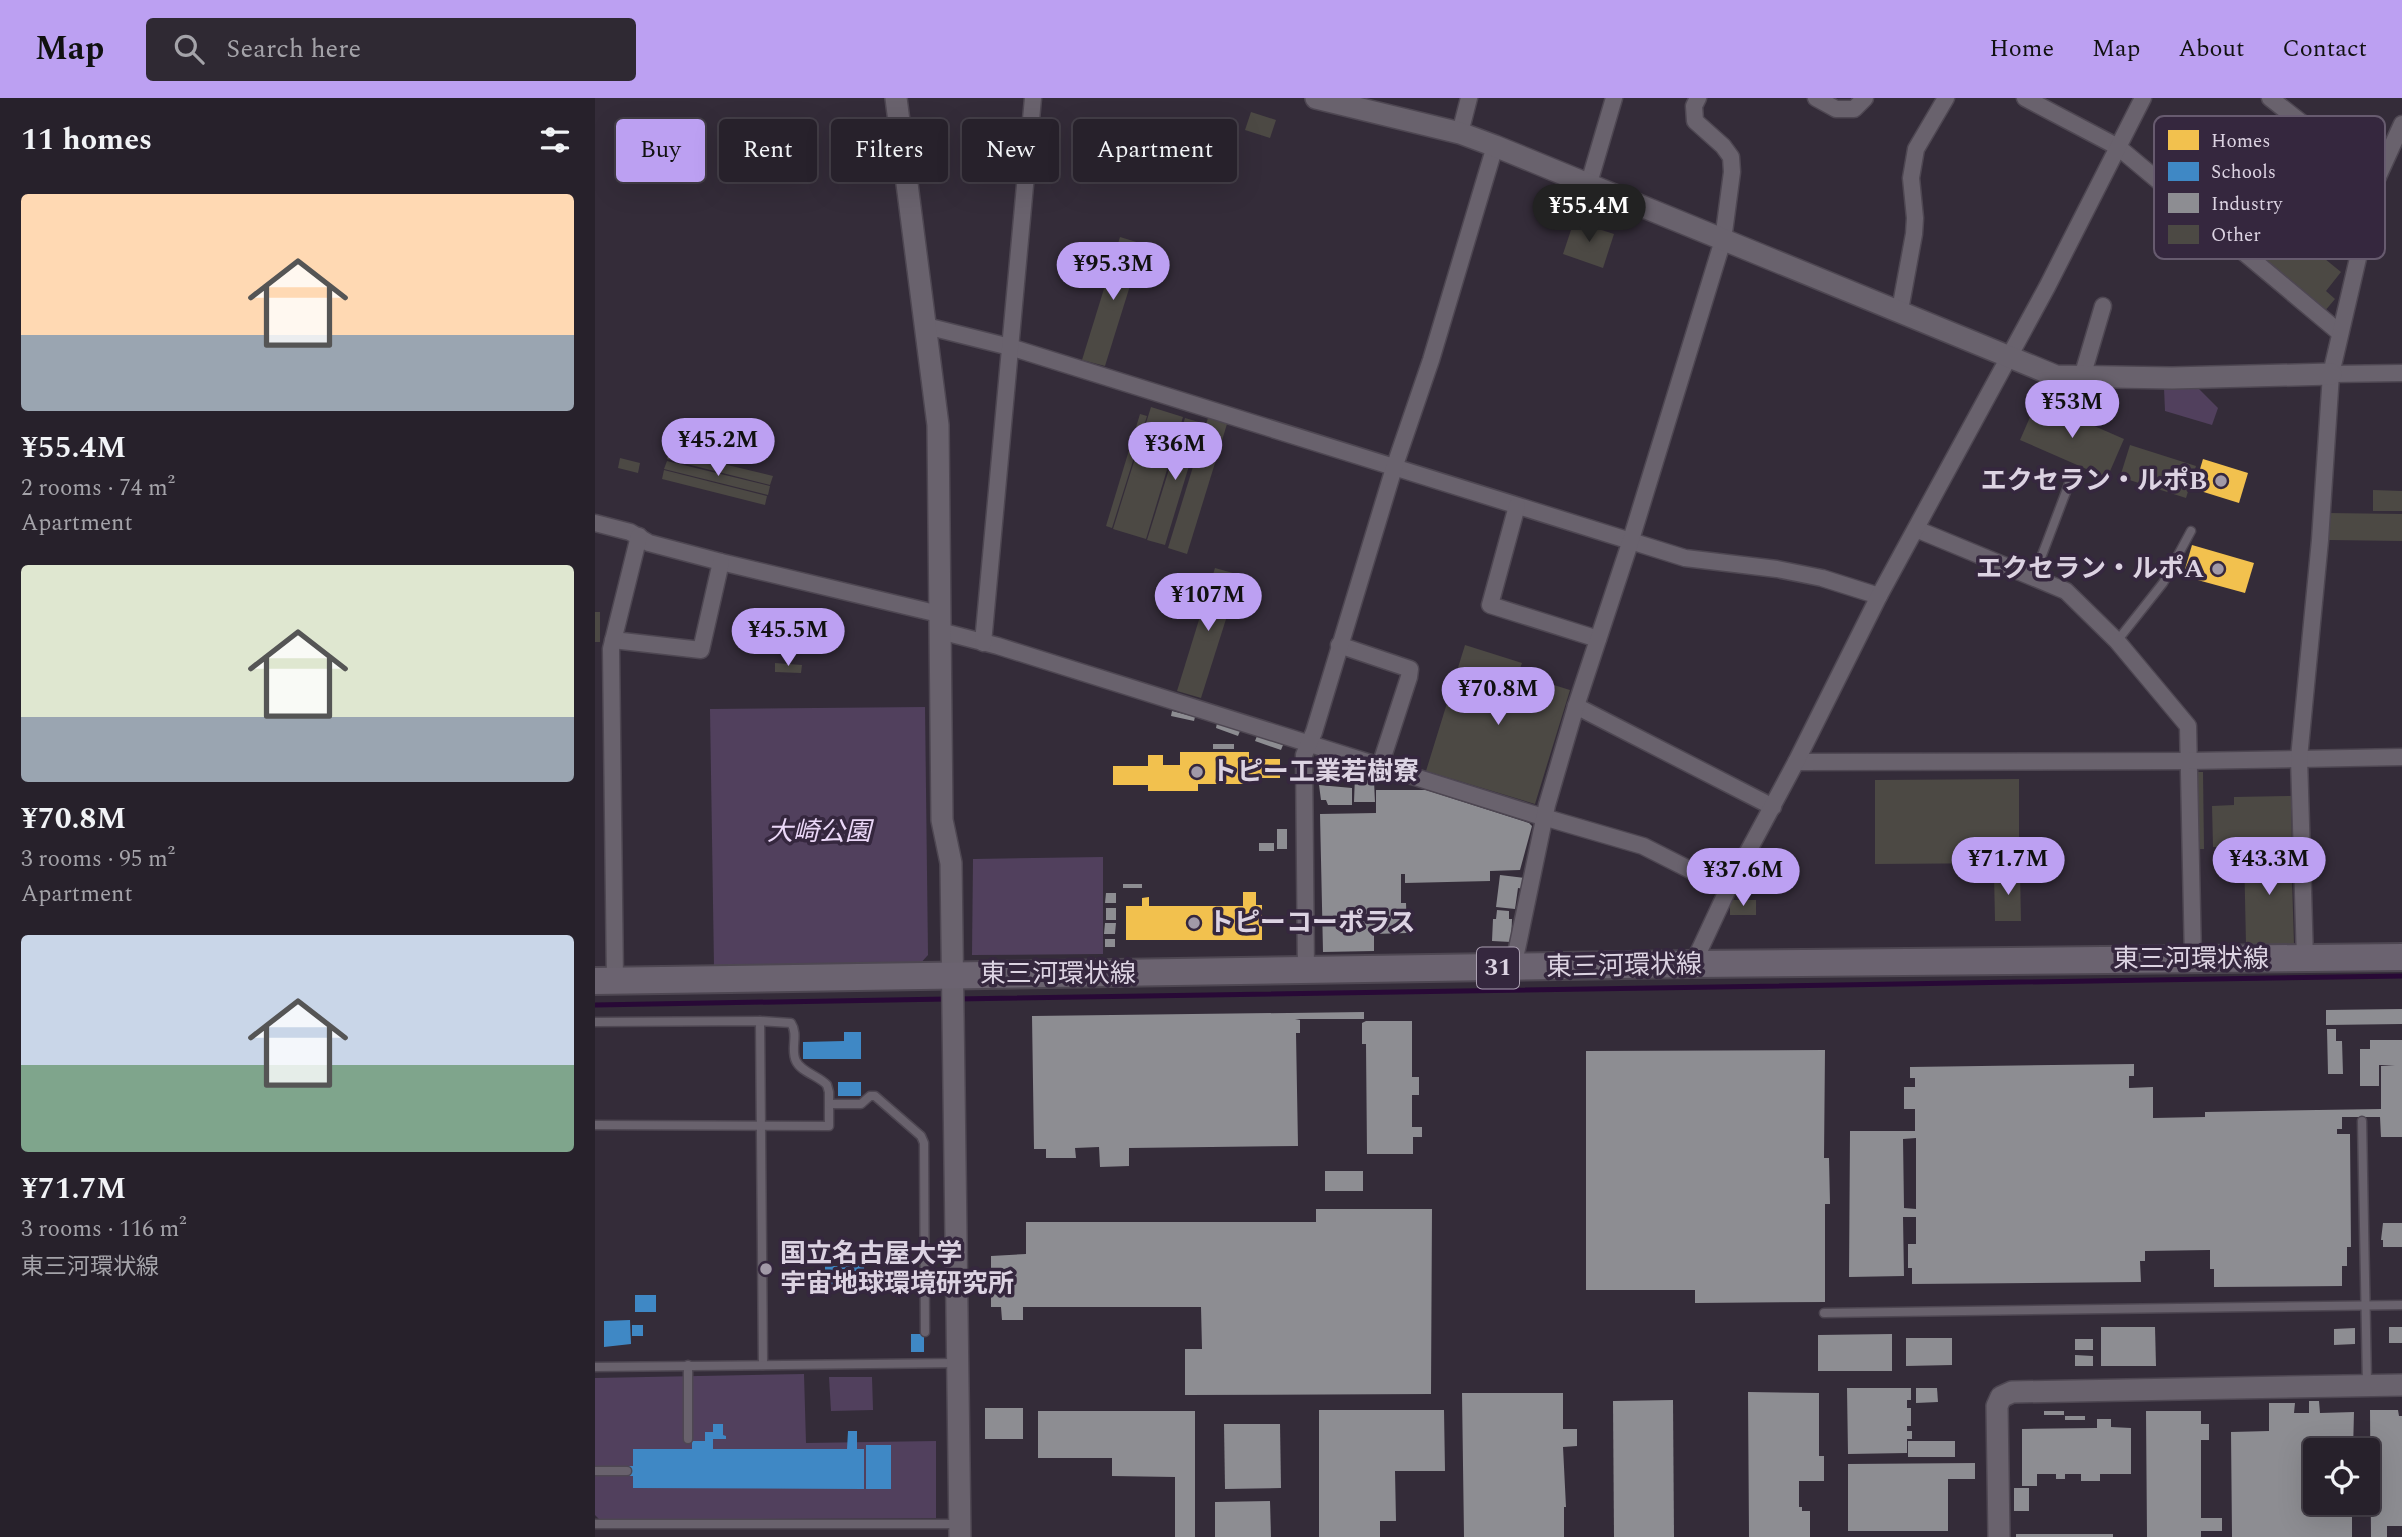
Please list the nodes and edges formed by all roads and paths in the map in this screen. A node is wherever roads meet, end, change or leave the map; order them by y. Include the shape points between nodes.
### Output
1 (896, 98) edge
2 (1033, 98) edge
3 (1316, 98) edge
4 (1469, 98) edge
5 (1614, 98) edge
6 (1698, 98) edge
7 (1816, 98) edge
8 (1865, 98) edge
9 (1946, 98) edge
10 (2025, 98) edge
11 (2143, 98) edge
12 (2270, 98) edge
13 (2293, 116) edge
14 (2401, 129) edge
15 (1460, 133) junction
16 (1495, 146) junction
17 (2118, 147) junction
18 (2385, 162) edge
19 (2154, 177) edge
20 (1589, 183) junction
21 (1723, 240) junction
22 (2252, 259) edge
23 (2357, 259) edge
24 (2103, 306) dead end
25 (1900, 310) junction
26 (926, 326) junction
27 (2340, 332) junction
28 (1010, 347) junction
29 (2007, 357) junction
30 (2402, 373) edge
31 (2331, 374) junction
32 (2082, 377) junction
33 (1394, 468) junction
34 (2072, 476) dead end
35 (1517, 506) junction
36 (595, 523) edge
37 (1916, 529) junction
38 (2191, 531) dead end
39 (639, 536) junction
40 (1630, 543) junction
41 (721, 562) junction
42 (2034, 576) junction
43 (1879, 597) junction
44 (939, 623) junction
45 (1598, 639) junction
46 (613, 640) junction
47 (2117, 641) junction
48 (983, 643) junction
49 (1339, 645) junction
50 (1576, 706) junction
51 (1308, 744) junction
52 (2402, 757) edge
53 (2299, 758) junction
54 (2188, 761) junction
55 (1796, 762) junction
56 (1380, 766) junction
57 (1773, 807) junction
58 (1545, 817) junction
59 (1727, 889) junction
60 (2402, 957) edge
61 (2305, 958) junction
62 (2193, 959) junction
63 (1693, 964) junction
64 (1513, 968) junction
65 (1306, 972) junction
66 (952, 975) junction
67 (605, 981) edge
68 (759, 1021) junction
69 (595, 1022) edge
70 (830, 1104) junction
71 (2362, 1121) dead end
72 (595, 1125) edge
73 (760, 1127) junction
74 (2366, 1306) junction
75 (2402, 1306) edge
76 (1824, 1313) dead end
77 (925, 1332) dead end
78 (957, 1363) junction
79 (688, 1365) junction
80 (763, 1365) junction
81 (595, 1367) edge
82 (2402, 1385) edge
83 (2367, 1386) junction
84 (688, 1439) dead end
85 (595, 1471) edge
86 (627, 1471) dead end
87 (595, 1524) edge
88 (960, 1530) edge
89 (1999, 1537) edge

1 - 26 street
2 - 28 street
3 - 15 street
4 - 15 street
5 - 20 street
6 - 21 street via 1695,121 1731,157
7 - 8 street via 1836,109 1854,109
9 - 25 street via 1916,149 1911,178 1914,234
10 - 17 street
11 - 17 street
12 - 13 street
14 - 18 street
15 - 16 street
16 - 20 street
16 - 33 street
17 - 19 street
17 - 29 street
20 - 21 street
21 - 25 street
21 - 40 street
22 - 27 street
23 - 27 street
24 - 32 street
25 - 29 street
26 - 28 street
26 - 44 street via 938,425
27 - 31 street
28 - 33 street
28 - 48 street
29 - 32 street via 2056,376
29 - 37 street
30 - 31 street
31 - 32 street
31 - 53 street
33 - 35 street
33 - 49 street
34 - 42 lane
35 - 40 street
35 - 45 street via 1490,605
36 - 39 street
37 - 42 street
37 - 43 street
38 - 47 lane via 2163,583
39 - 41 street via 649,543
39 - 46 street
40 - 43 street via 1685,558 1822,578
40 - 45 street
41 - 44 street
41 - 46 street via 701,650
42 - 47 street via 2066,592
43 - 55 street
44 - 48 street
44 - 66 street via 942,820 951,863
45 - 50 street
46 - 67 street
47 - 54 street via 2188,726
48 - 51 street
49 - 51 street
49 - 56 street via 1410,669
50 - 57 street
50 - 58 street
51 - 56 street
51 - 65 street via 1304,755
52 - 53 street
53 - 54 street
53 - 61 street
54 - 55 street
54 - 62 street
55 - 57 street
56 - 58 street
57 - 59 street
58 - 59 street via 1643,846
58 - 64 street
59 - 63 street
60 - 61 main road, 東三河環状線 / 31
61 - 62 main road, 東三河環状線 / 31
62 - 63 main road, 東三河環状線 / 31
63 - 64 main road, 東三河環状線 / 31
64 - 65 main road, 東三河環状線 / 31
65 - 66 main road, 東三河環状線 / 31
66 - 67 main road, 東三河環状線 / 31
66 - 78 street
68 - 69 lane
68 - 70 lane via 794,1026 797,1063 825,1082
68 - 73 lane
70 - 73 lane via 829,1126
70 - 77 lane via 861,1104 875,1096 924,1143
71 - 74 lane
72 - 73 lane
73 - 80 lane
74 - 75 lane
74 - 76 lane
74 - 83 lane
78 - 80 lane
78 - 88 street
79 - 80 lane
79 - 81 lane
79 - 84 lane
82 - 83 street
83 - 89 street via 2012,1392 2001,1397 1997,1406
85 - 86 lane
87 - 88 lane

